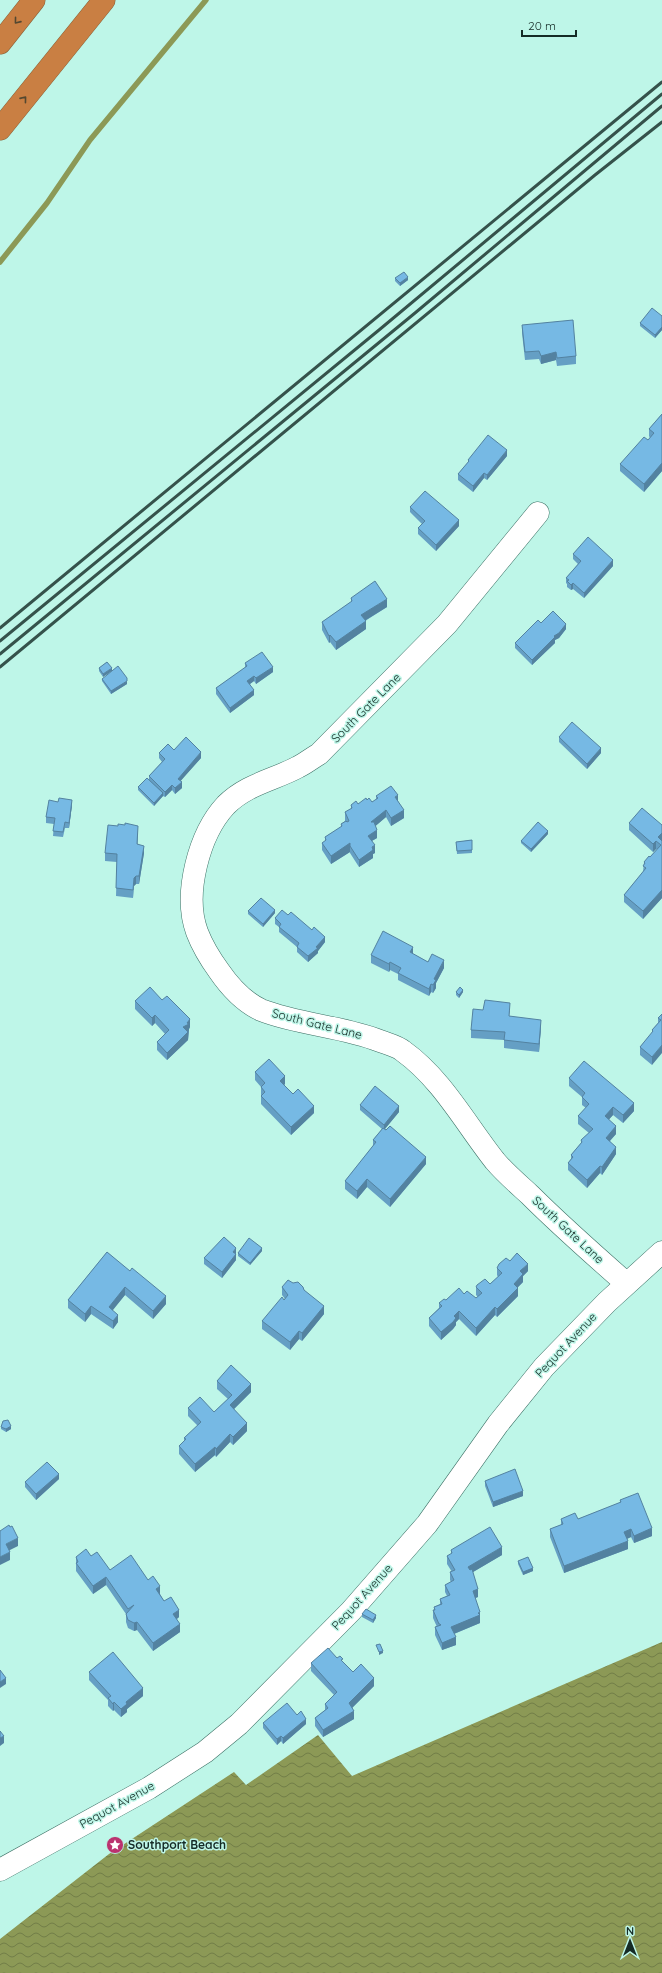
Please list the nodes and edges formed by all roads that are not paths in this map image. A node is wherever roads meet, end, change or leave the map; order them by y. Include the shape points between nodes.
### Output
1 (34, 0) edge
2 (104, 0) edge
3 (0, 43) edge
4 (0, 130) edge
5 (538, 513) dead end
6 (662, 1252) edge
7 (627, 1284) junction
8 (0, 1870) edge

1 -> 3 highway
4 -> 2 highway
5 - 7 street, South Gate Lane via 447,624 319,754 298,767 264,780 226,806 214,823 193,870 192,903 197,932 228,984 245,1000 260,1009 294,1020 342,1029 401,1049 427,1070 496,1162
6 - 7 street, Pequot Avenue
7 - 8 street, Pequot Avenue via 544,1367 498,1424 427,1524 351,1611 239,1724 205,1752 149,1788

